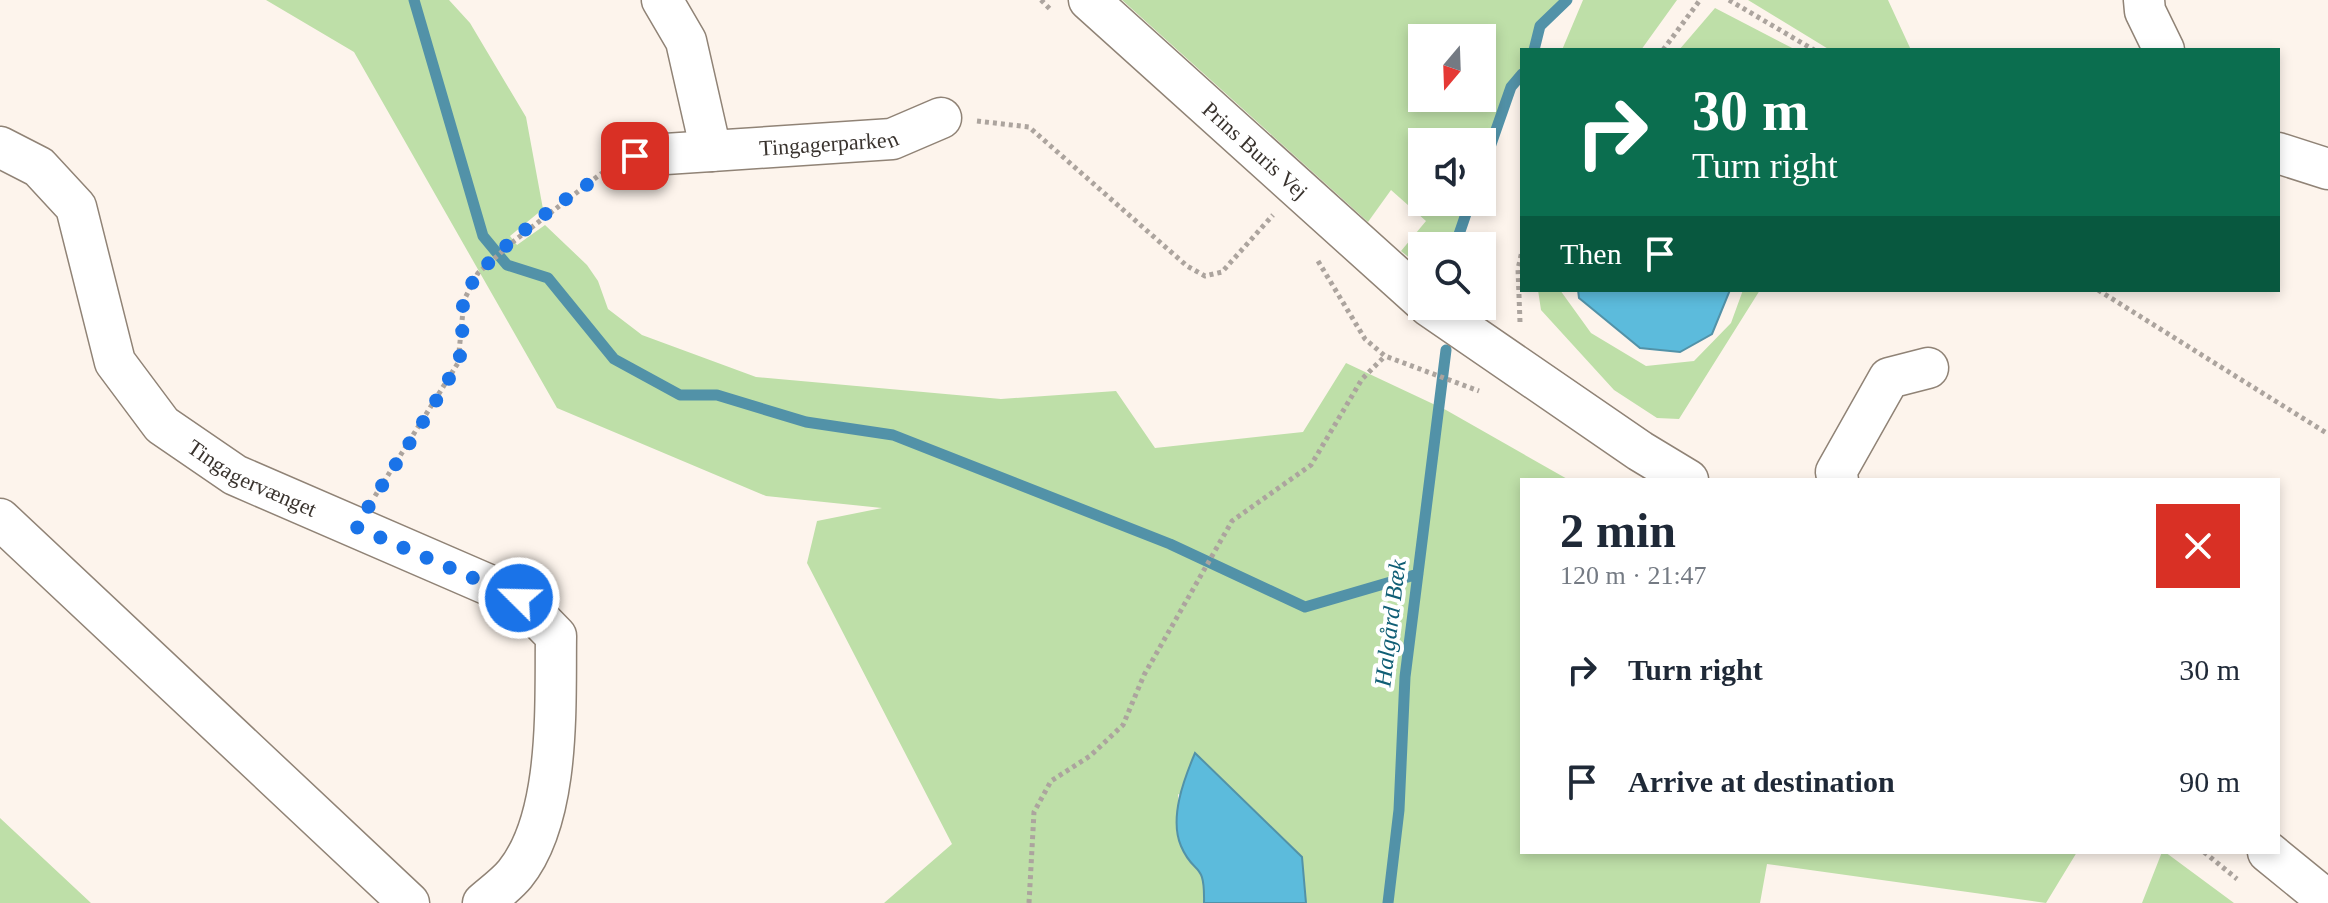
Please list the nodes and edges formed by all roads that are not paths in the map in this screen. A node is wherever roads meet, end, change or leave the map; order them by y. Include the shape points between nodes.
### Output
1 (662, 0) edge
2 (1089, 0) edge
3 (2144, 0) edge
4 (2163, 48) edge
5 (941, 118) road end
6 (0, 147) edge
7 (711, 151) junction
8 (2280, 154) edge
9 (635, 156) road end
10 (2328, 169) edge
11 (1408, 287) edge
12 (1449, 320) edge
13 (1928, 368) dead end
14 (1685, 478) edge
15 (1838, 478) edge
16 (0, 519) edge
17 (2270, 854) edge
18 (2328, 901) edge
19 (409, 903) edge
20 (483, 903) edge

1 - 7 street via 686,41
2 - 11 street, Prins Buris Vej
3 - 4 street
5 - 7 street, Tingagerparken via 892,139
6 - 20 street, Tingagervænget via 39,167 76,207 115,362 162,425 235,475 519,598 556,636 555,751 538,828 516,873
7 - 9 street, Tingagerparken
8 - 10 street
12 - 14 street
13 - 15 street via 1889,378 1836,472
16 - 19 street
17 - 18 street

